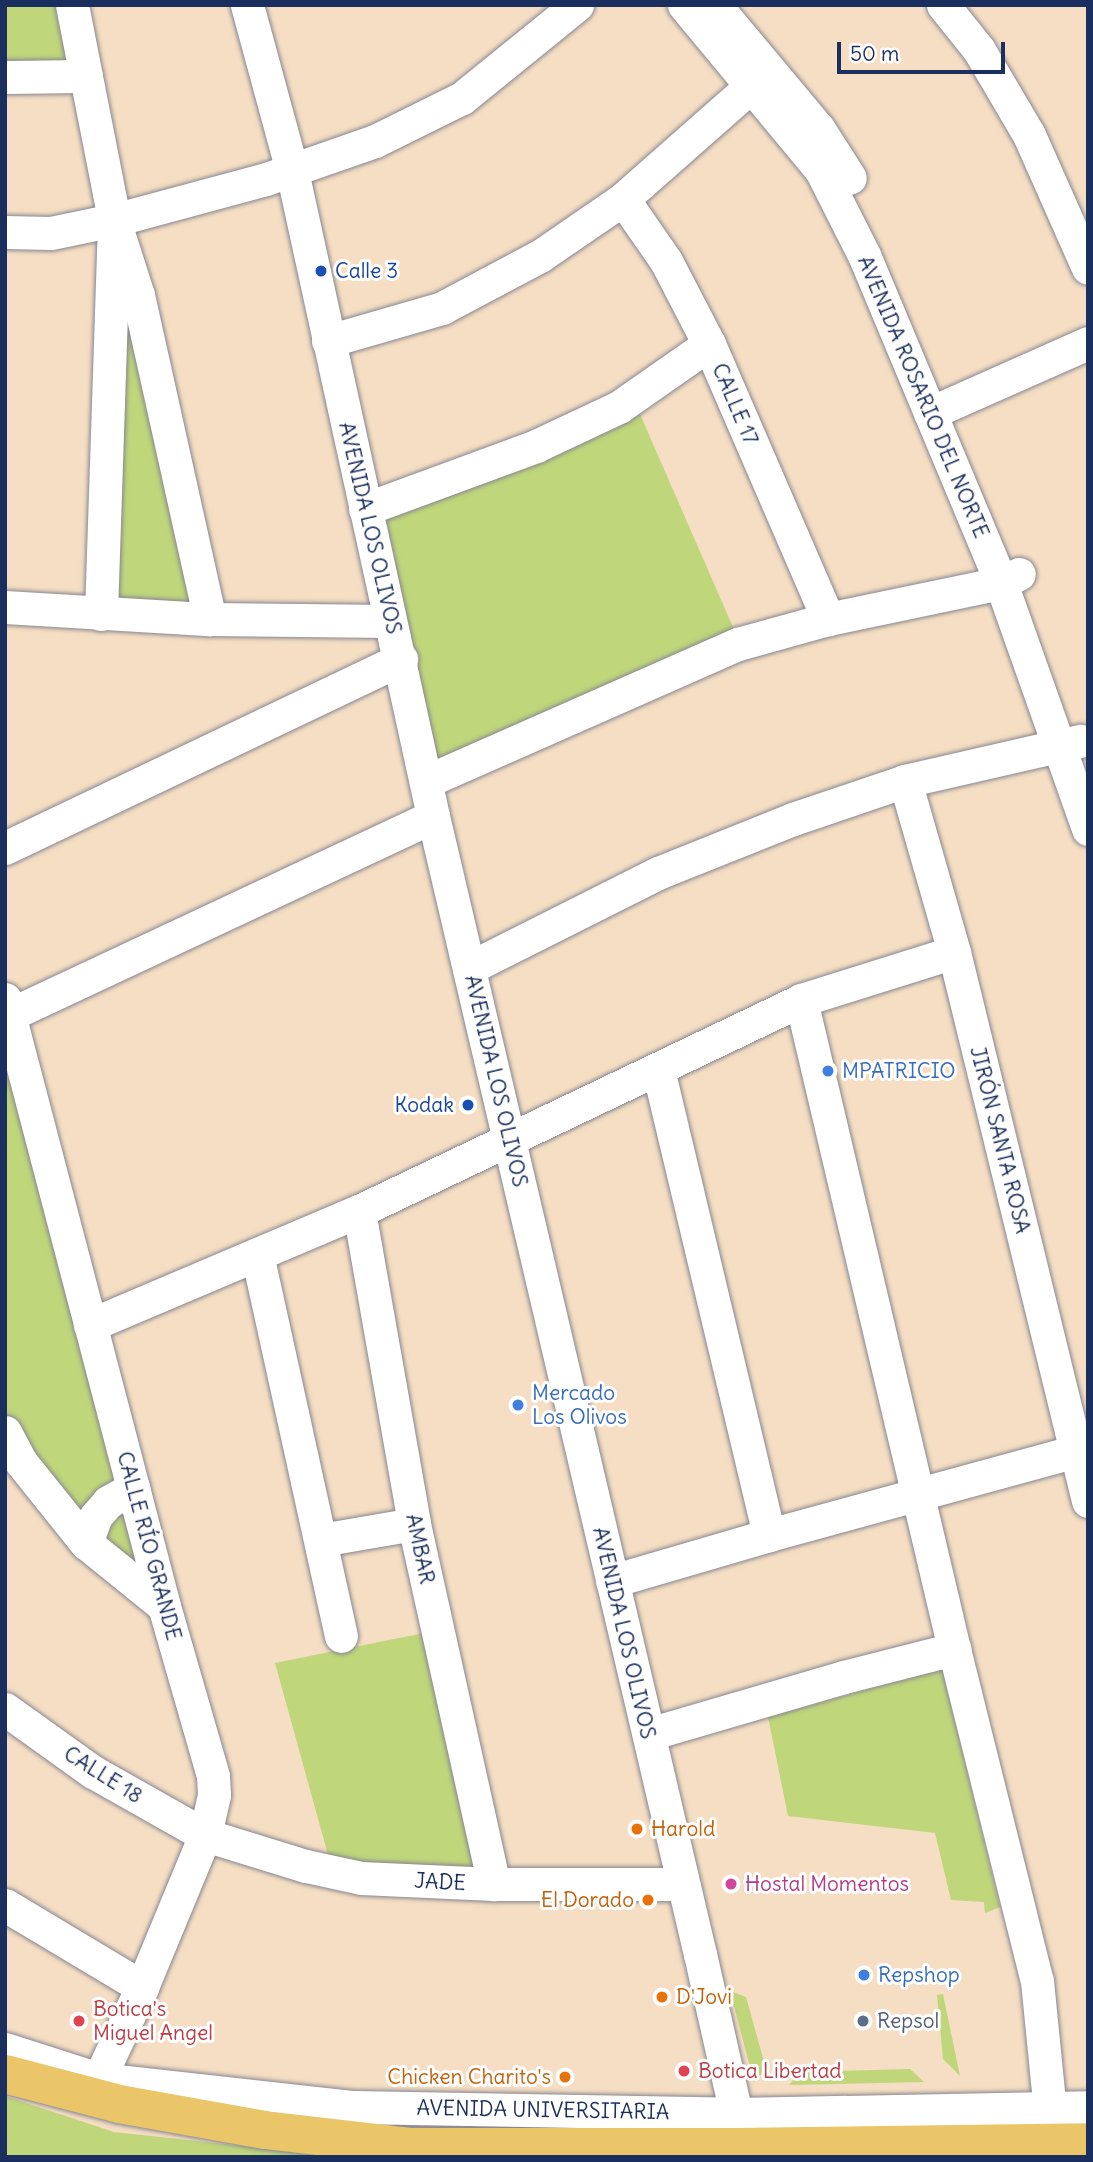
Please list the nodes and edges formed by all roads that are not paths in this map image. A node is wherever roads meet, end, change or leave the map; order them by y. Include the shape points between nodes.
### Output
1 (72, 5) edge
2 (577, 5) edge
3 (684, 5) edge
4 (715, 5) edge
5 (943, 5) edge
6 (251, 7) edge
7 (86, 76) junction
8 (5, 77) edge
9 (760, 78) junction
10 (292, 171) junction
11 (623, 199) junction
12 (114, 220) junction
13 (5, 232) edge
14 (1088, 268) edge
15 (327, 341) junction
16 (1088, 343) edge
17 (709, 344) junction
18 (939, 409) junction
19 (365, 509) junction
20 (1011, 578) junction
21 (5, 607) edge
22 (101, 614) junction
23 (210, 619) junction
24 (828, 619) junction
25 (390, 621) junction
26 (401, 659) junction
27 (1076, 750) edge
28 (427, 781) junction
29 (905, 781) junction
30 (433, 816) junction
31 (1088, 829) edge
32 (5, 848) edge
33 (954, 952) junction
34 (470, 968) junction
35 (801, 1000) junction
36 (7, 1007) edge
37 (658, 1069) junction
38 (509, 1138) junction
39 (359, 1211) junction
40 (257, 1254) junction
41 (90, 1325) junction
42 (5, 1432) edge
43 (1082, 1450) edge
44 (133, 1488) junction
45 (920, 1495) junction
46 (1088, 1501) edge
47 (414, 1524) junction
48 (769, 1535) junction
49 (321, 1540) junction
50 (86, 1543) junction
51 (612, 1581) junction
52 (164, 1606) junction
53 (341, 1636) dead end
54 (954, 1650) junction
55 (5, 1709) edge
56 (649, 1734) junction
57 (205, 1835) junction
58 (494, 1884) junction
59 (681, 1884) junction
60 (5, 1905) edge
61 (142, 1987) junction
62 (5, 2049) edge
63 (5, 2074) edge
64 (99, 2079) junction
65 (1088, 2107) edge
66 (1064, 2130) edge
67 (738, 2139) edge

1 - 7 street
2 - 10 street via 462,98 375,141
3 - 9 street, AVENIDA ROSARIO DEL NORTE
4 - 9 street, AVENIDA ROSARIO DEL NORTE
5 - 14 street via 979,50 1029,135
6 - 10 street, AVENIDA LOS OLIVOS
7 - 8 street
7 - 12 street
9 - 11 street
9 - 18 street, AVENIDA ROSARIO DEL NORTE via 818,128 844,167 867,213
10 - 12 street
10 - 15 street, AVENIDA LOS OLIVOS
11 - 15 street via 540,256 442,308
11 - 17 street, CALLE 17 via 666,261
12 - 13 street via 51,233
12 - 22 street
12 - 23 street via 138,295
15 - 19 street, AVENIDA LOS OLIVOS
16 - 18 street
17 - 19 street via 619,407 548,441
17 - 24 street, CALLE 17
18 - 20 street, AVENIDA ROSARIO DEL NORTE
19 - 25 street, AVENIDA LOS OLIVOS
20 - 24 street
20 - 27 street, AVENIDA ROSARIO DEL NORTE
21 - 22 street
22 - 23 street
23 - 25 street
24 - 28 street via 726,648
25 - 26 street, AVENIDA LOS OLIVOS
26 - 28 street, AVENIDA LOS OLIVOS
26 - 32 street
27 - 29 street
27 - 31 street, AVENIDA ROSARIO DEL NORTE
28 - 30 street, AVENIDA LOS OLIVOS
29 - 33 street, JIRÓN SANTA ROSA
29 - 34 street via 658,873
30 - 34 street, AVENIDA LOS OLIVOS
30 - 36 street
33 - 35 street
33 - 43 street, JIRÓN SANTA ROSA
34 - 38 street, AVENIDA LOS OLIVOS
35 - 37 street
35 - 45 street
36 - 41 street, CALLE RÍO GRANDE
37 - 38 street
37 - 48 street
38 - 39 street
38 - 51 street, AVENIDA LOS OLIVOS
39 - 40 street
39 - 47 street, AMBAR
40 - 41 street
40 - 49 street
41 - 44 street, CALLE RÍO GRANDE
42 - 50 street via 21,1462
43 - 45 street
43 - 46 street, JIRÓN SANTA ROSA
44 - 50 street via 108,1502 96,1516
44 - 52 street, CALLE RÍO GRANDE
45 - 48 street
45 - 54 street
47 - 49 street
47 - 58 street, AMBAR
48 - 51 street
49 - 53 street
50 - 52 street
51 - 56 street, AVENIDA LOS OLIVOS
52 - 57 street, CALLE RÍO GRANDE via 213,1776 214,1795
54 - 56 street
54 - 66 street via 1037,1981
55 - 57 street, CALLE 18 via 93,1772
56 - 59 street, AVENIDA LOS OLIVOS
57 - 58 street, JADE via 361,1878
57 - 61 street, CALLE RÍO GRANDE
58 - 59 street, JADE
59 - 67 street, AVENIDA LOS OLIVOS
60 - 61 street
61 - 64 street, CALLE RÍO GRANDE
62 - 64 street, AVENIDA UNIVERSITARIA
63 - 67 main road, AVENIDA UNIVERSITARIA via 119,2104 265,2130 412,2147
64 - 67 street, AVENIDA UNIVERSITARIA via 353,2107
65 - 66 street, AVENIDA UNIVERSITARIA
66 - 67 main road, AVENIDA UNIVERSITARIA

